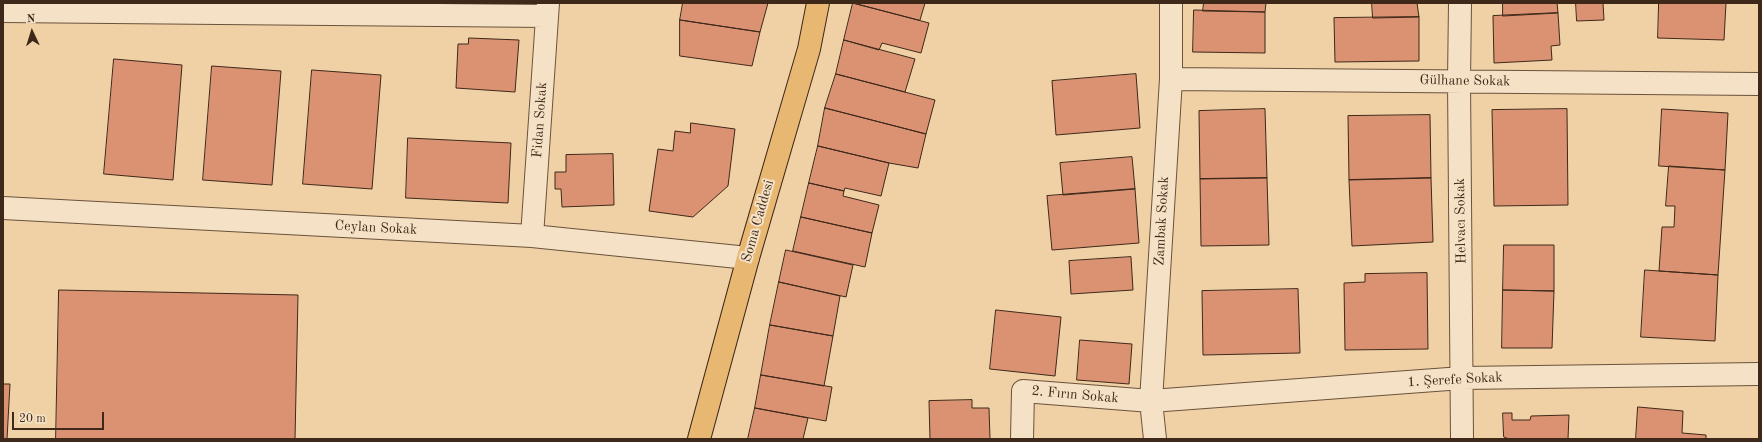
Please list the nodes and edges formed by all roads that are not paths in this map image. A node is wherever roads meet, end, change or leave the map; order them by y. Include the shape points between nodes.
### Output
1 (818, 3) edge
2 (1171, 3) edge
3 (1460, 3) edge
4 (548, 9) edge
5 (3, 11) edge
6 (1171, 79) junction
7 (1459, 81) junction
8 (1759, 84) edge
9 (3, 208) edge
10 (532, 236) junction
11 (748, 258) junction
12 (1759, 374) edge
13 (1462, 378) junction
14 (1151, 401) junction
15 (699, 439) edge
16 (1022, 439) edge
17 (1155, 439) edge
18 (1462, 439) edge

1 - 11 main road, Soma Caddesi via 809,49
2 - 6 street, Zambak Sokak
3 - 7 street, Helvacı Sokak
4 - 5 street
4 - 10 street, Fidan Sokak
6 - 7 street, Gülhane Sokak
6 - 14 street, Zambak Sokak
7 - 8 street, Gülhane Sokak
7 - 13 street, Helvacı Sokak
9 - 10 street, Ceylan Sokak
10 - 11 street, Ceylan Sokak
11 - 15 main road, Soma Caddesi
12 - 13 street, 1. Şerefe Sokak
13 - 14 street, 1. Şerefe Sokak
13 - 18 street, Helvacı Sokak
14 - 16 street, 2. Fırın Sokak via 1023,391
14 - 17 street, Zambak Sokak

